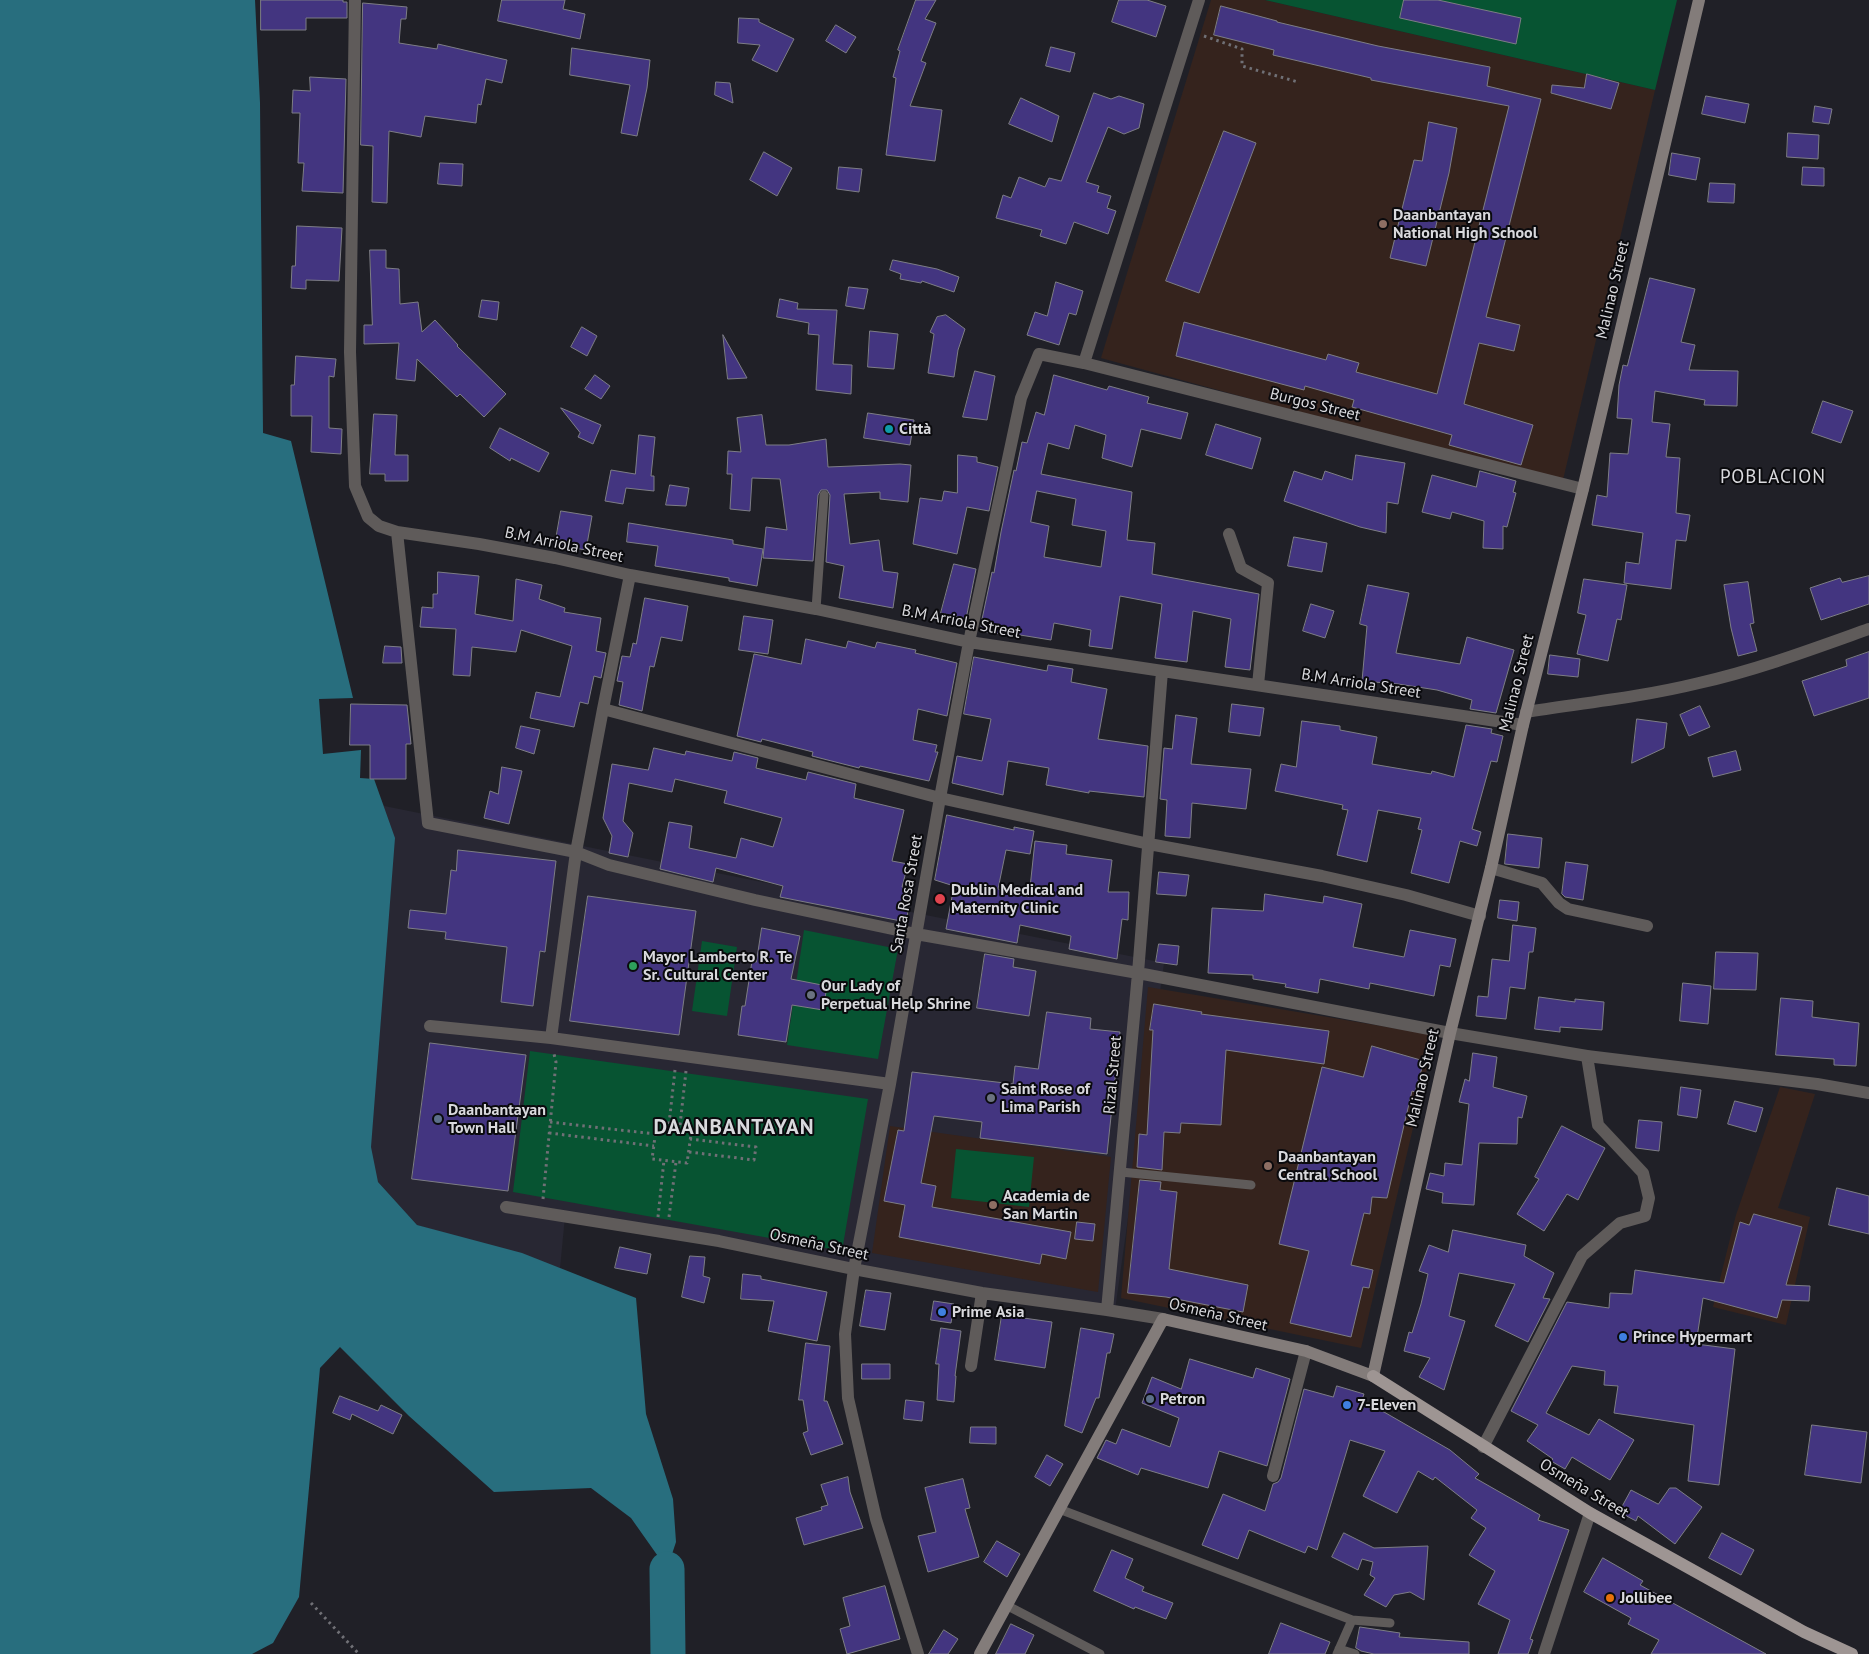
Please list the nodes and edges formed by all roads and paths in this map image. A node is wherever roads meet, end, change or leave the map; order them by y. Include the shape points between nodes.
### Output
1 (355, 0) edge
2 (1199, 0) edge
3 (1699, 0) edge
4 (1190, 32) junction
5 (1298, 82) dead end
6 (1038, 354) joint
7 (1084, 363) junction
8 (1583, 489) junction
9 (824, 495) dead end
10 (397, 532) junction
11 (1229, 534) dead end
12 (630, 575) junction
13 (816, 609) junction
14 (1869, 629) edge
15 (969, 642) junction
16 (1162, 671) junction
17 (1258, 685) junction
18 (603, 709) junction
19 (1526, 712) junction
20 (1523, 725) junction
21 (940, 798) junction
22 (1149, 844) junction
23 (576, 852) junction
24 (1491, 868) junction
25 (1480, 916) junction
26 (1647, 926) dead end
27 (916, 934) junction
28 (1138, 973) junction
29 (430, 1026) dead end
30 (1450, 1033) junction
31 (551, 1038) junction
32 (682, 1056) junction
33 (1587, 1056) junction
34 (890, 1084) junction
35 (1869, 1093) edge
36 (550, 1122) junction
37 (669, 1124) junction
38 (680, 1125) junction
39 (549, 1134) junction
40 (655, 1134) junction
41 (690, 1139) junction
42 (654, 1146) junction
43 (689, 1152) junction
44 (664, 1160) junction
45 (676, 1162) junction
46 (1121, 1172) junction
47 (1251, 1185) dead end
48 (506, 1207) dead end
49 (542, 1212) junction
50 (662, 1231) junction
51 (854, 1269) junction
52 (982, 1293) junction
53 (1107, 1310) junction
54 (1163, 1319) junction
55 (1306, 1352) junction
56 (971, 1366) dead end
57 (1373, 1376) junction
58 (1483, 1447) junction
59 (1273, 1476) dead end
60 (1059, 1509) junction
61 (1590, 1513) junction
62 (311, 1603) dead end
63 (1006, 1605) junction
64 (1352, 1620) junction
65 (1390, 1623) dead end
66 (1338, 1652) edge
67 (359, 1654) edge
68 (918, 1654) edge
69 (980, 1654) edge
70 (1100, 1654) edge
71 (1355, 1654) edge
72 (1544, 1654) edge
73 (1852, 1654) edge

1 - 10 street, B.M Arriola Street via 350,352 355,486 368,517 379,526
2 - 4 street
3 - 8 main road, Malinao Street
4 - 5 path via 1242,48 1242,66
4 - 7 street
6 - 7 street, Burgos Street
6 - 15 street, Santa Rosa Street via 1021,398
7 - 8 street, Burgos Street
8 - 19 main road, Malinao Street
9 - 13 lane
10 - 12 street, B.M Arriola Street
10 - 23 street via 428,823
11 - 17 street via 1241,568 1268,583
12 - 13 street, B.M Arriola Street
12 - 18 street
13 - 15 street, B.M Arriola Street
14 - 19 street via 1699,683
15 - 16 street, B.M Arriola Street
15 - 21 street, Santa Rosa Street
16 - 17 street, B.M Arriola Street
16 - 22 street, Rizal Street
17 - 20 street, B.M Arriola Street
18 - 21 street
18 - 23 street
19 - 20 main road, Malinao Street
20 - 24 main road, Malinao Street
21 - 22 street
21 - 27 street, Santa Rosa Street
22 - 25 street via 1387,890
22 - 28 street, Rizal Street
23 - 27 street via 638,872
23 - 31 street
24 - 25 main road, Malinao Street
24 - 26 street via 1542,883 1558,903 1568,909
25 - 30 main road, Malinao Street
27 - 28 street
27 - 34 street, Santa Rosa Street
28 - 30 street
28 - 46 street, Rizal Street
29 - 31 street
30 - 33 street
30 - 57 main road, Malinao Street
31 - 32 street
31 - 36 path via 556,1062
32 - 34 street
32 - 37 path
32 - 38 path
33 - 35 street
33 - 58 street via 1598,1125 1643,1173 1649,1198 1645,1216 1620,1223 1582,1256
34 - 51 street, Santa Rosa Street
36 - 39 path
36 - 40 path
37 - 38 path
37 - 40 path via 656,1122
38 - 41 path via 692,1127
39 - 42 path
39 - 49 path
40 - 42 path
41 - 43 path
41 - 43 path via 756,1147 754,1160
42 - 44 path via 652,1159
43 - 45 path via 687,1163
44 - 45 path
44 - 50 path
45 - 50 path
46 - 47 lane
46 - 53 street, Rizal Street
48 - 49 street, Osmeña Street
49 - 50 street, Osmeña Street
50 - 51 street, Osmeña Street
51 - 52 street, Osmeña Street
51 - 68 street, Santa Rosa Street via 845,1334 848,1398 876,1519
52 - 53 street, Osmeña Street
52 - 56 street
53 - 54 street, Osmeña Street
54 - 55 main road, Osmeña Street
54 - 60 main road
55 - 57 main road, Osmeña Street
55 - 59 street
57 - 58 main road, Osmeña Street
58 - 61 main road, Osmeña Street
60 - 63 main road
60 - 64 lane
61 - 72 street
61 - 73 main road, Osmeña Street via 1804,1632
62 - 67 path
63 - 69 main road
63 - 70 lane
64 - 65 lane
64 - 66 lane
66 - 71 lane

